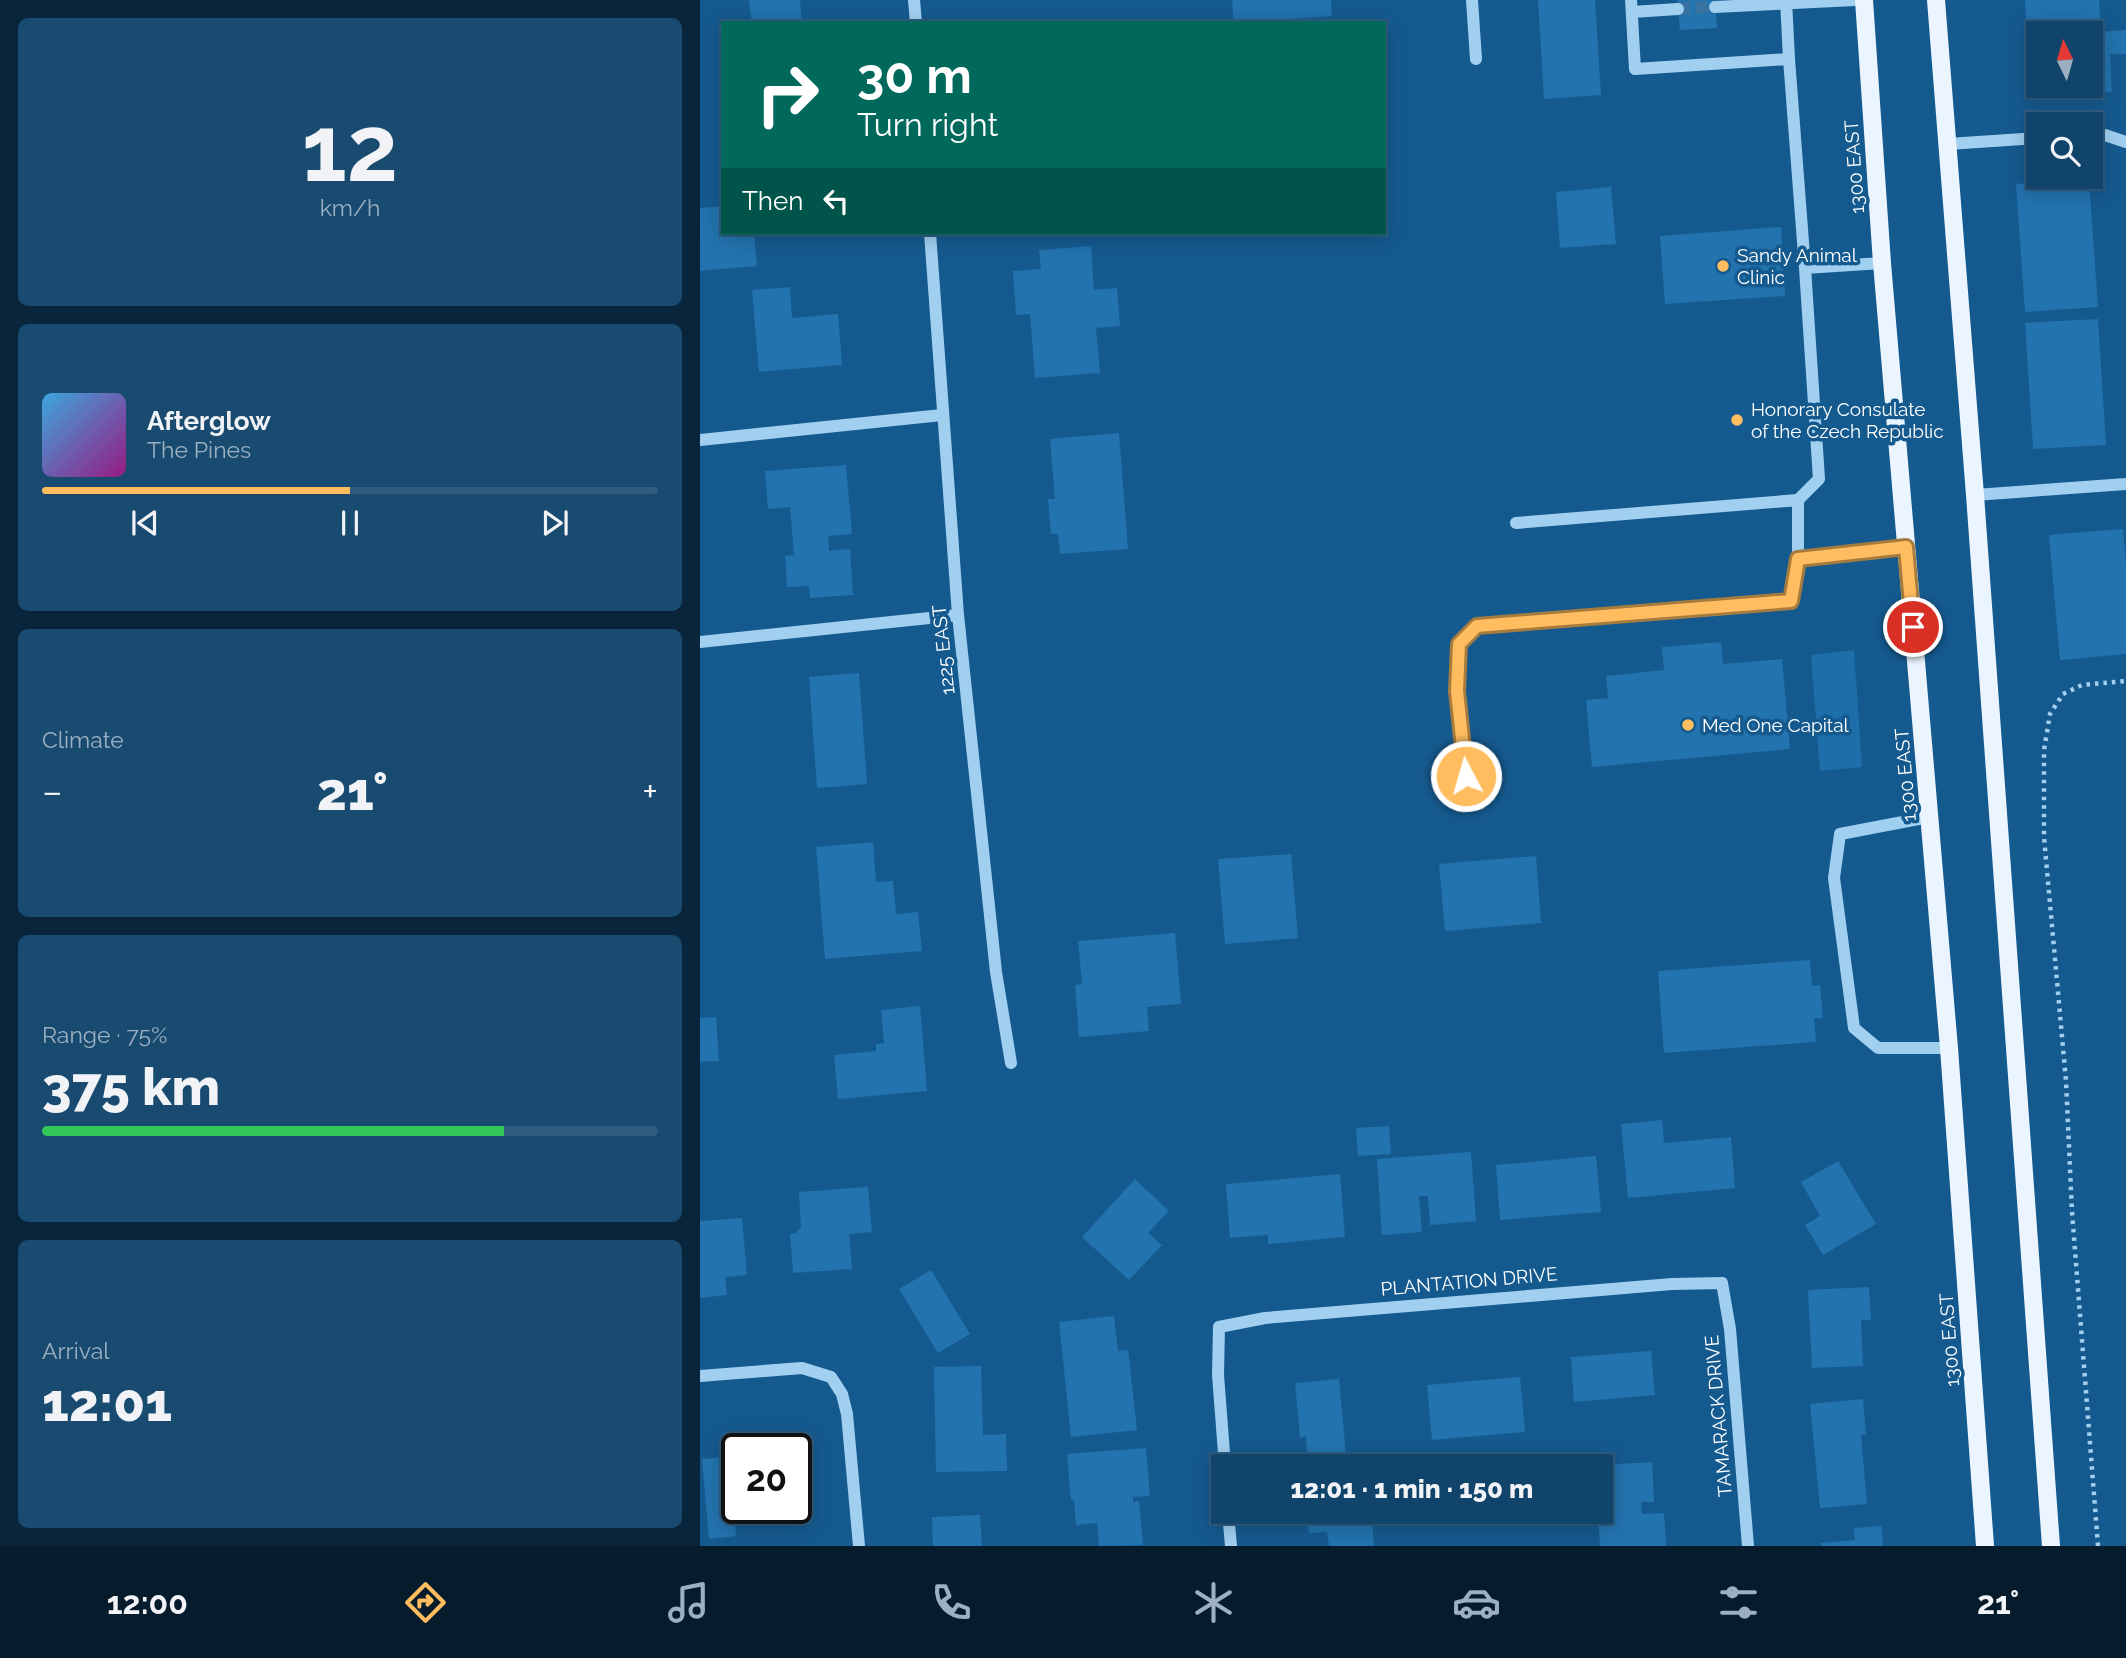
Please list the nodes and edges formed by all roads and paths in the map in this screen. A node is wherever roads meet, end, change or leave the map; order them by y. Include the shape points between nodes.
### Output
1 (914, 0) edge
2 (1472, 0) edge
3 (1855, 0) edge
4 (1864, 0) edge
5 (1936, 0) edge
6 (1786, 1) edge
7 (1632, 6) edge
8 (1715, 7) dead end
9 (1678, 9) tunnel mouth
10 (916, 21) edge
11 (1476, 59) dead end
12 (1789, 59) junction
13 (2103, 135) edge
14 (2026, 139) edge
15 (2126, 142) edge
16 (1948, 144) junction
17 (930, 235) edge
18 (1882, 263) junction
19 (1805, 268) junction
20 (943, 415) junction
21 (700, 440) edge
22 (2126, 484) edge
23 (1975, 495) junction
24 (1798, 500) junction
25 (1516, 523) dead end
26 (1906, 547) junction
27 (1798, 559) junction
28 (958, 615) junction
29 (700, 642) edge
30 (2126, 681) edge
31 (1466, 776) dead end
32 (1929, 817) junction
33 (1949, 1048) junction
34 (1011, 1063) dead end
35 (1722, 1283) joint
36 (700, 1376) edge
37 (1224, 1454) edge
38 (1229, 1524) edge
39 (859, 1546) edge
40 (1231, 1546) edge
41 (1748, 1546) edge
42 (1985, 1546) edge
43 (2051, 1546) edge
44 (2098, 1546) edge

1 - 10 street
2 - 11 street
3 - 6 street
4 - 18 main road, 1300 EAST
5 - 16 main road
6 - 8 street
6 - 12 street
7 - 9 street
7 - 12 street via 1635,69
12 - 19 street
13 - 15 street
14 - 16 street
16 - 23 main road
17 - 20 street, 1225 EAST
18 - 19 street
18 - 26 main road, 1300 EAST
19 - 24 street via 1819,479
20 - 21 street
20 - 28 street, 1225 EAST
22 - 23 street
23 - 43 main road
24 - 25 street
24 - 27 street
26 - 27 street
26 - 32 main road, 1300 EAST
27 - 31 street via 1791,601 1477,626 1459,644 1457,691
28 - 29 street
28 - 34 street, 1225 EAST via 996,972
30 - 44 path via 2081,685 2063,694 2050,713 2044,750 2045,837
32 - 33 main road, 1300 EAST
32 - 33 street via 1840,834 1834,878 1854,1028 1878,1048
33 - 42 main road, 1300 EAST
35 - 37 street, PLANTATION DRIVE via 1279,1317 1219,1327
35 - 41 street, TAMARACK DRIVE
36 - 39 street via 802,1368 831,1377 847,1414
38 - 40 street

